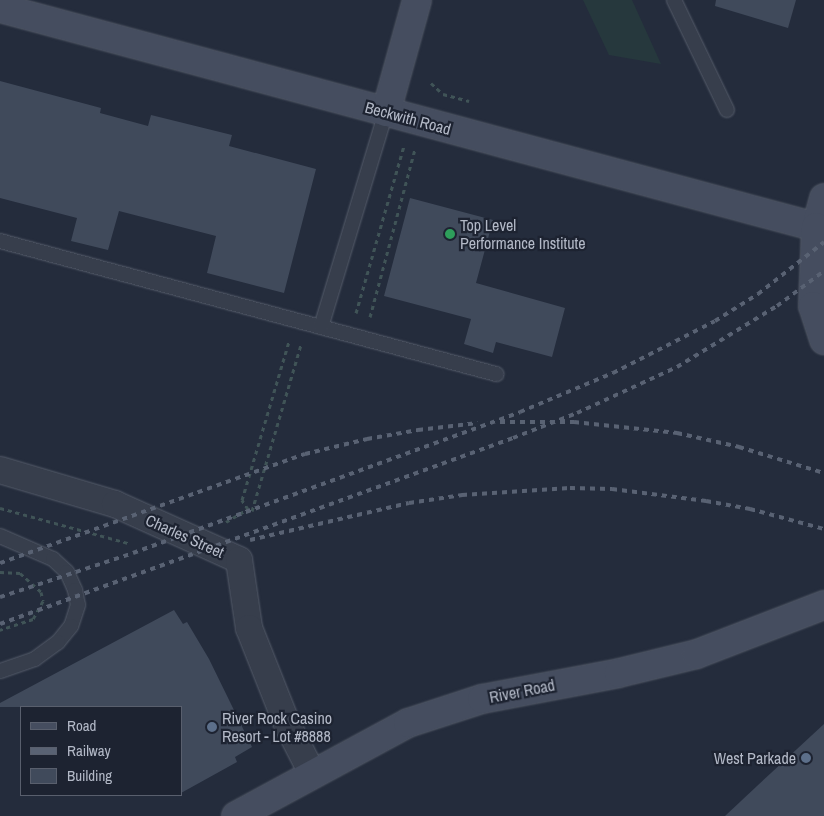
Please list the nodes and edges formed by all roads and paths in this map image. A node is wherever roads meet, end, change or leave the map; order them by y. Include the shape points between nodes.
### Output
1 (416, 0) edge
2 (674, 0) edge
3 (0, 8) edge
4 (727, 110) dead end
5 (386, 112) junction
6 (408, 138) dead end
7 (417, 142) dead end
8 (824, 198) edge
9 (816, 227) junction
10 (0, 242) edge
11 (321, 327) junction
12 (349, 335) junction
13 (290, 337) dead end
14 (365, 339) junction
15 (824, 340) edge
16 (310, 343) dead end
17 (496, 374) dead end
18 (0, 470) edge
19 (0, 508) edge
20 (248, 509) dead end
21 (252, 511) dead end
22 (0, 536) edge
23 (134, 545) dead end
24 (0, 572) edge
25 (824, 605) edge
26 (0, 630) edge
27 (0, 671) edge
28 (312, 773) junction
29 (236, 816) edge

1 - 5 street
2 - 4 lane
3 - 5 street, Beckwith Road
5 - 9 street, Beckwith Road
5 - 11 lane
6 - 12 path
7 - 14 path
8 - 9 street
9 - 15 street via 813,306
10 - 11 lane
11 - 12 lane
12 - 14 lane
13 - 20 path via 242,500
14 - 17 lane
16 - 21 path via 300,344
18 - 28 street, Charles Street via 115,504 239,560 249,628 286,724
19 - 23 path
22 - 27 lane via 53,559 67,572 78,605 71,626 58,642 35,659
24 - 26 path via 20,573 41,592 43,601 33,619
25 - 28 street, River Road via 697,654 619,673 482,699 408,722
28 - 29 street, River Road

